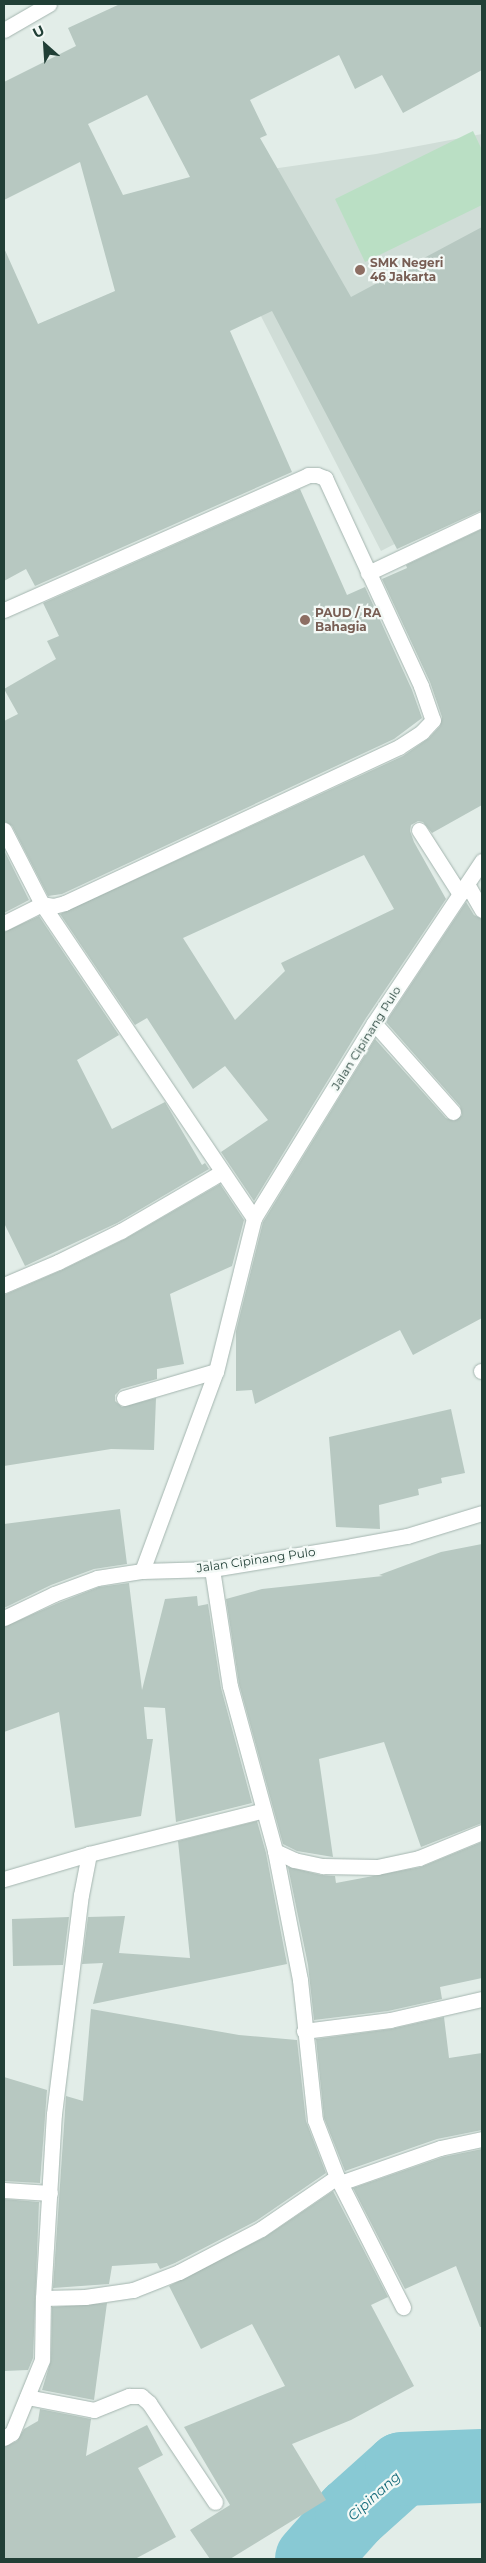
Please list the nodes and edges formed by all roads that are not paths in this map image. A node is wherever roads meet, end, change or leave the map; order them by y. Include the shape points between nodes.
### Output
1 (49, 4) edge
2 (4, 30) edge
3 (482, 519) edge
4 (368, 573) junction
5 (4, 610) edge
6 (4, 830) edge
7 (419, 830) dead end
8 (482, 861) edge
9 (463, 889) junction
10 (42, 904) junction
11 (482, 910) edge
12 (4, 923) edge
13 (374, 1024) junction
14 (453, 1112) dead end
15 (222, 1172) junction
16 (254, 1218) junction
17 (4, 1285) edge
18 (216, 1371) junction
19 (124, 1398) dead end
20 (482, 1513) edge
21 (212, 1569) junction
22 (142, 1571) junction
23 (4, 1618) edge
24 (264, 1810) junction
25 (482, 1832) edge
26 (275, 1851) junction
27 (89, 1854) junction
28 (4, 1879) edge
29 (482, 1999) edge
30 (304, 2031) junction
31 (482, 2140) edge
32 (339, 2180) junction
33 (4, 2190) edge
34 (50, 2193) junction
35 (43, 2298) junction
36 (403, 2307) dead end
37 (27, 2397) junction
38 (4, 2438) edge
39 (215, 2502) dead end

1 - 2 street
3 - 4 street
4 - 5 street via 325,478 308,475
4 - 10 street via 421,686 433,720 422,732 399,747 65,903
6 - 10 street
7 - 9 street
8 - 9 street, Jalan Cipinang Pulo
9 - 11 street
9 - 13 street, Jalan Cipinang Pulo
10 - 12 street
10 - 15 street
13 - 14 street
13 - 16 street, Jalan Cipinang Pulo
15 - 16 street
15 - 17 street via 121,1232
16 - 18 street, Jalan Cipinang Pulo
18 - 19 street
18 - 22 street, Jalan Cipinang Pulo
20 - 21 street, Jalan Cipinang Pulo via 407,1536
21 - 22 street, Jalan Cipinang Pulo
21 - 24 street via 230,1686
22 - 23 street, Jalan Cipinang Pulo via 97,1578
24 - 26 street
24 - 27 street
25 - 26 street via 419,1858 377,1867 323,1866 294,1860
26 - 30 street via 300,1980
27 - 28 street
27 - 34 street via 80,1896 54,2114
29 - 30 street via 390,2020
30 - 32 street via 315,2120
31 - 32 street via 440,2148
32 - 35 street via 260,2229 179,2272 133,2290 85,2297
32 - 36 street
33 - 34 street
34 - 35 street
35 - 37 street via 42,2360
37 - 38 street via 12,2434
37 - 39 street via 94,2410 129,2396 141,2396 149,2403

